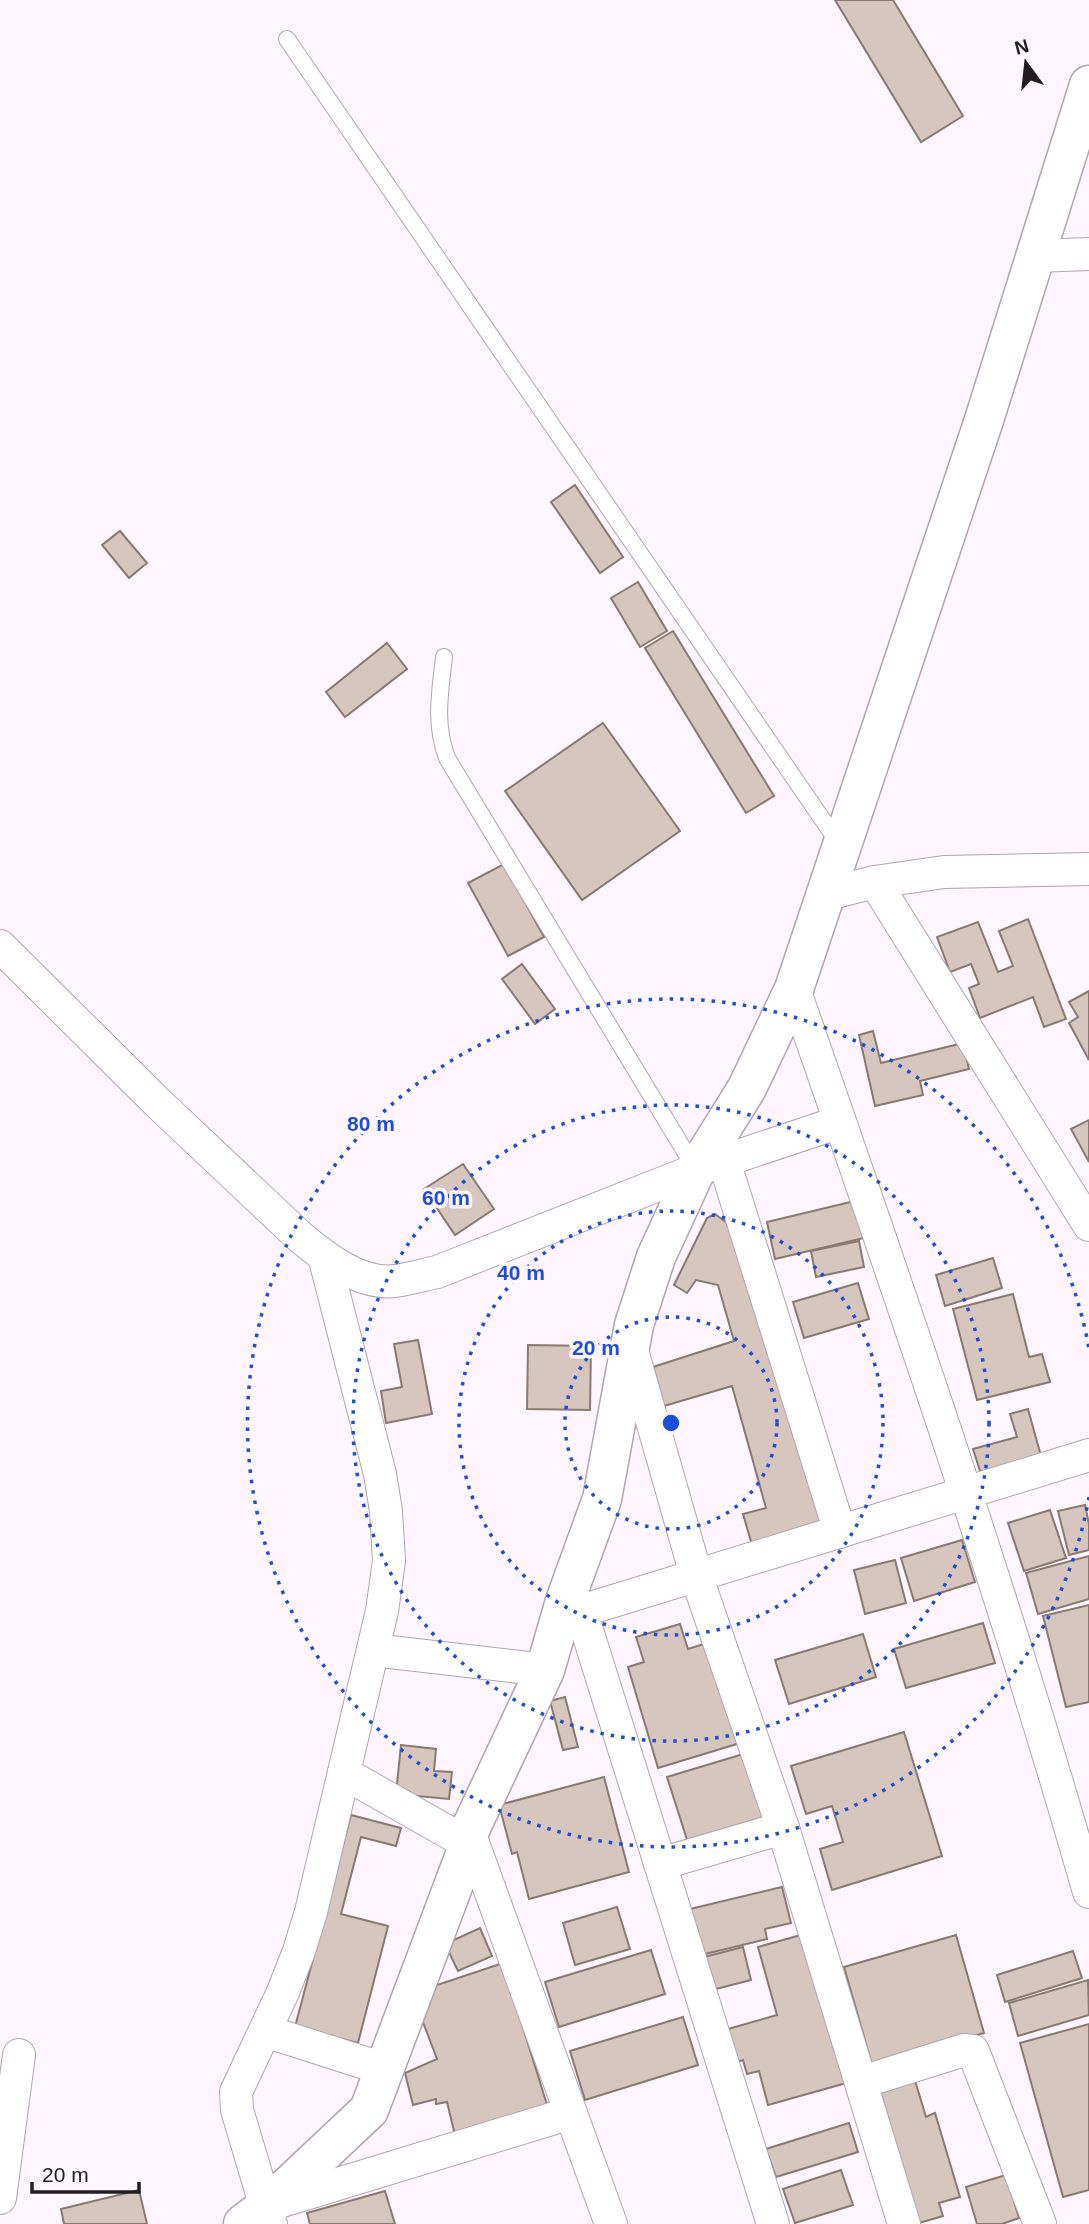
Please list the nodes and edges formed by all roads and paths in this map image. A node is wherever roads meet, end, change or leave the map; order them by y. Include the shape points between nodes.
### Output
1 (287, 39) dead end
2 (1089, 87) edge
3 (1089, 254) edge
4 (1035, 256) junction
5 (444, 657) dead end
6 (842, 848) junction
7 (1089, 869) edge
8 (875, 882) junction
9 (827, 894) junction
10 (0, 946) edge
11 (794, 989) junction
12 (840, 1122) junction
13 (710, 1166) junction
14 (1089, 1224) edge
15 (324, 1256) junction
16 (631, 1346) junction
17 (1089, 1455) edge
18 (965, 1494) junction
19 (840, 1532) junction
20 (696, 1574) junction
21 (573, 1606) junction
22 (373, 1650) junction
23 (545, 1670) junction
24 (344, 1773) junction
25 (783, 1828) junction
26 (469, 1838) junction
27 (660, 1864) junction
28 (1089, 1892) edge
29 (265, 2031) junction
30 (19, 2055) dead end
31 (384, 2069) junction
32 (862, 2082) junction
33 (571, 2113) junction
34 (0, 2198) edge
35 (260, 2218) edge
36 (611, 2224) edge
37 (773, 2224) edge
38 (904, 2224) edge
39 (1040, 2224) edge

1 - 6 lane
2 - 4 main road
3 - 4 street
4 - 6 main road
5 - 13 lane via 438,713 447,758
6 - 9 main road
7 - 8 street via 944,872
8 - 9 street
8 - 14 street
9 - 11 main road
10 - 15 street via 158,1103
11 - 12 street
11 - 13 main road
12 - 13 street
12 - 18 street
13 - 15 street via 437,1272 392,1281 367,1279
13 - 16 main road via 656,1257
13 - 19 street
15 - 22 street via 386,1511 389,1561
16 - 20 street
16 - 21 main road via 601,1499
17 - 18 street
18 - 19 street
18 - 28 street
19 - 20 street
20 - 21 street
20 - 25 street
21 - 23 main road
21 - 27 street
22 - 23 street
22 - 24 street
23 - 26 main road
24 - 26 street
24 - 29 street via 299,1951
25 - 27 street
25 - 32 street
26 - 31 main road
26 - 33 street
27 - 37 street
29 - 31 street
29 - 35 street via 236,2092
30 - 34 street
31 - 35 main road via 369,2110
32 - 38 street
32 - 39 street via 973,2051
33 - 35 street
33 - 36 street

